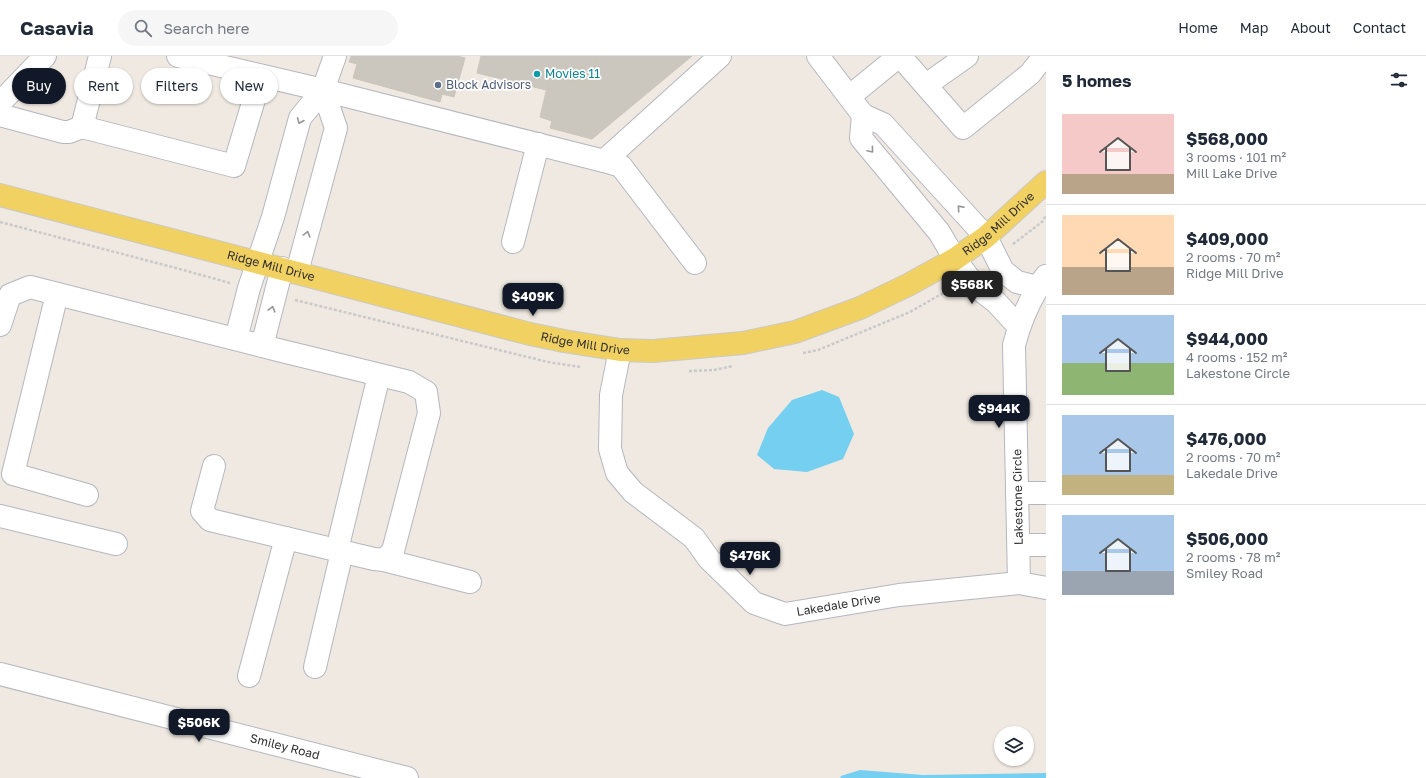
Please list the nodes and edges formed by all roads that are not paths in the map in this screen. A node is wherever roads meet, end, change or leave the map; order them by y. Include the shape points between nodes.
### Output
1 (45, 56) edge
2 (100, 56) edge
3 (178, 56) edge
4 (335, 56) edge
5 (720, 56) edge
6 (818, 56) edge
7 (899, 56) edge
8 (967, 56) edge
9 (1044, 56) edge
10 (228, 68) edge
11 (278, 80) edge
12 (926, 86) junction
13 (323, 90) junction
14 (850, 96) junction
15 (0, 103) edge
16 (253, 104) edge
17 (0, 115) edge
18 (863, 115) junction
19 (82, 127) junction
20 (538, 144) junction
21 (604, 161) junction
22 (1046, 182) edge
23 (0, 195) edge
24 (986, 237) junction
25 (513, 242) dead end
26 (955, 259) junction
27 (258, 262) junction
28 (695, 263) dead end
29 (999, 264) junction
30 (289, 270) junction
31 (1042, 281) edge
32 (984, 293) junction
33 (56, 294) junction
34 (0, 325) edge
35 (1019, 327) junction
36 (236, 339) junction
37 (262, 346) junction
38 (620, 350) junction
39 (379, 375) junction
40 (214, 466) dead end
41 (1018, 493) junction
42 (1046, 493) edge
43 (87, 495) dead end
44 (0, 516) edge
45 (286, 538) junction
46 (116, 544) dead end
47 (1019, 545) junction
48 (1046, 545) edge
49 (340, 551) junction
50 (384, 560) junction
51 (470, 582) dead end
52 (1019, 583) junction
53 (1046, 588) edge
54 (314, 666) dead end
55 (0, 674) edge
56 (249, 676) dead end
57 (407, 778) edge

1 - 15 street
2 - 19 street
3 - 10 street
4 - 13 street
5 - 21 street
6 - 14 street
7 - 12 street
7 - 14 street
8 - 12 street
9 - 12 street via 1030,74 964,128
11 - 13 street
13 - 20 street
13 -> 27 street via 300,118
30 -> 13 street via 336,128
14 - 18 street
16 - 19 street via 234,166
17 - 19 street via 63,132
24 -> 18 street via 883,124
18 -> 26 street via 861,138 939,232
20 - 21 street
20 - 25 street
21 - 28 street via 621,166
22 - 24 main road, Ridge Mill Drive
23 - 27 main road, Ridge Mill Drive
24 - 26 main road, Ridge Mill Drive
24 - 29 street
26 - 32 street via 968,278
26 - 38 main road, Ridge Mill Drive via 860,308 795,332 743,344 653,351
27 - 30 main road, Ridge Mill Drive
27 - 36 street
29 - 31 street via 1017,282
29 - 32 street
37 -> 30 street via 276,295
30 - 38 main road, Ridge Mill Drive via 530,334
31 - 35 street, Lakestone Circle via 1026,308
32 - 35 street
33 - 34 street via 30,287 10,295
33 - 36 street
33 - 43 street via 13,474
35 - 41 street, Lakestone Circle via 1014,345
36 - 37 street
37 - 39 street
38 - 52 street, Lakedale Drive via 611,395 610,449 617,473 633,492 694,538 709,559 754,602 785,614 899,595
39 - 49 street
39 - 50 street via 409,382 426,392 429,414 393,551
40 - 45 street via 202,511 210,520
41 - 42 street
41 - 47 street, Lakestone Circle
44 - 46 street
45 - 49 street
45 - 56 street
47 - 48 street
47 - 52 street, Lakestone Circle
49 - 50 street
49 - 54 street
50 - 51 street
52 - 53 street, Lakedale Drive
55 - 57 street, Smiley Road

